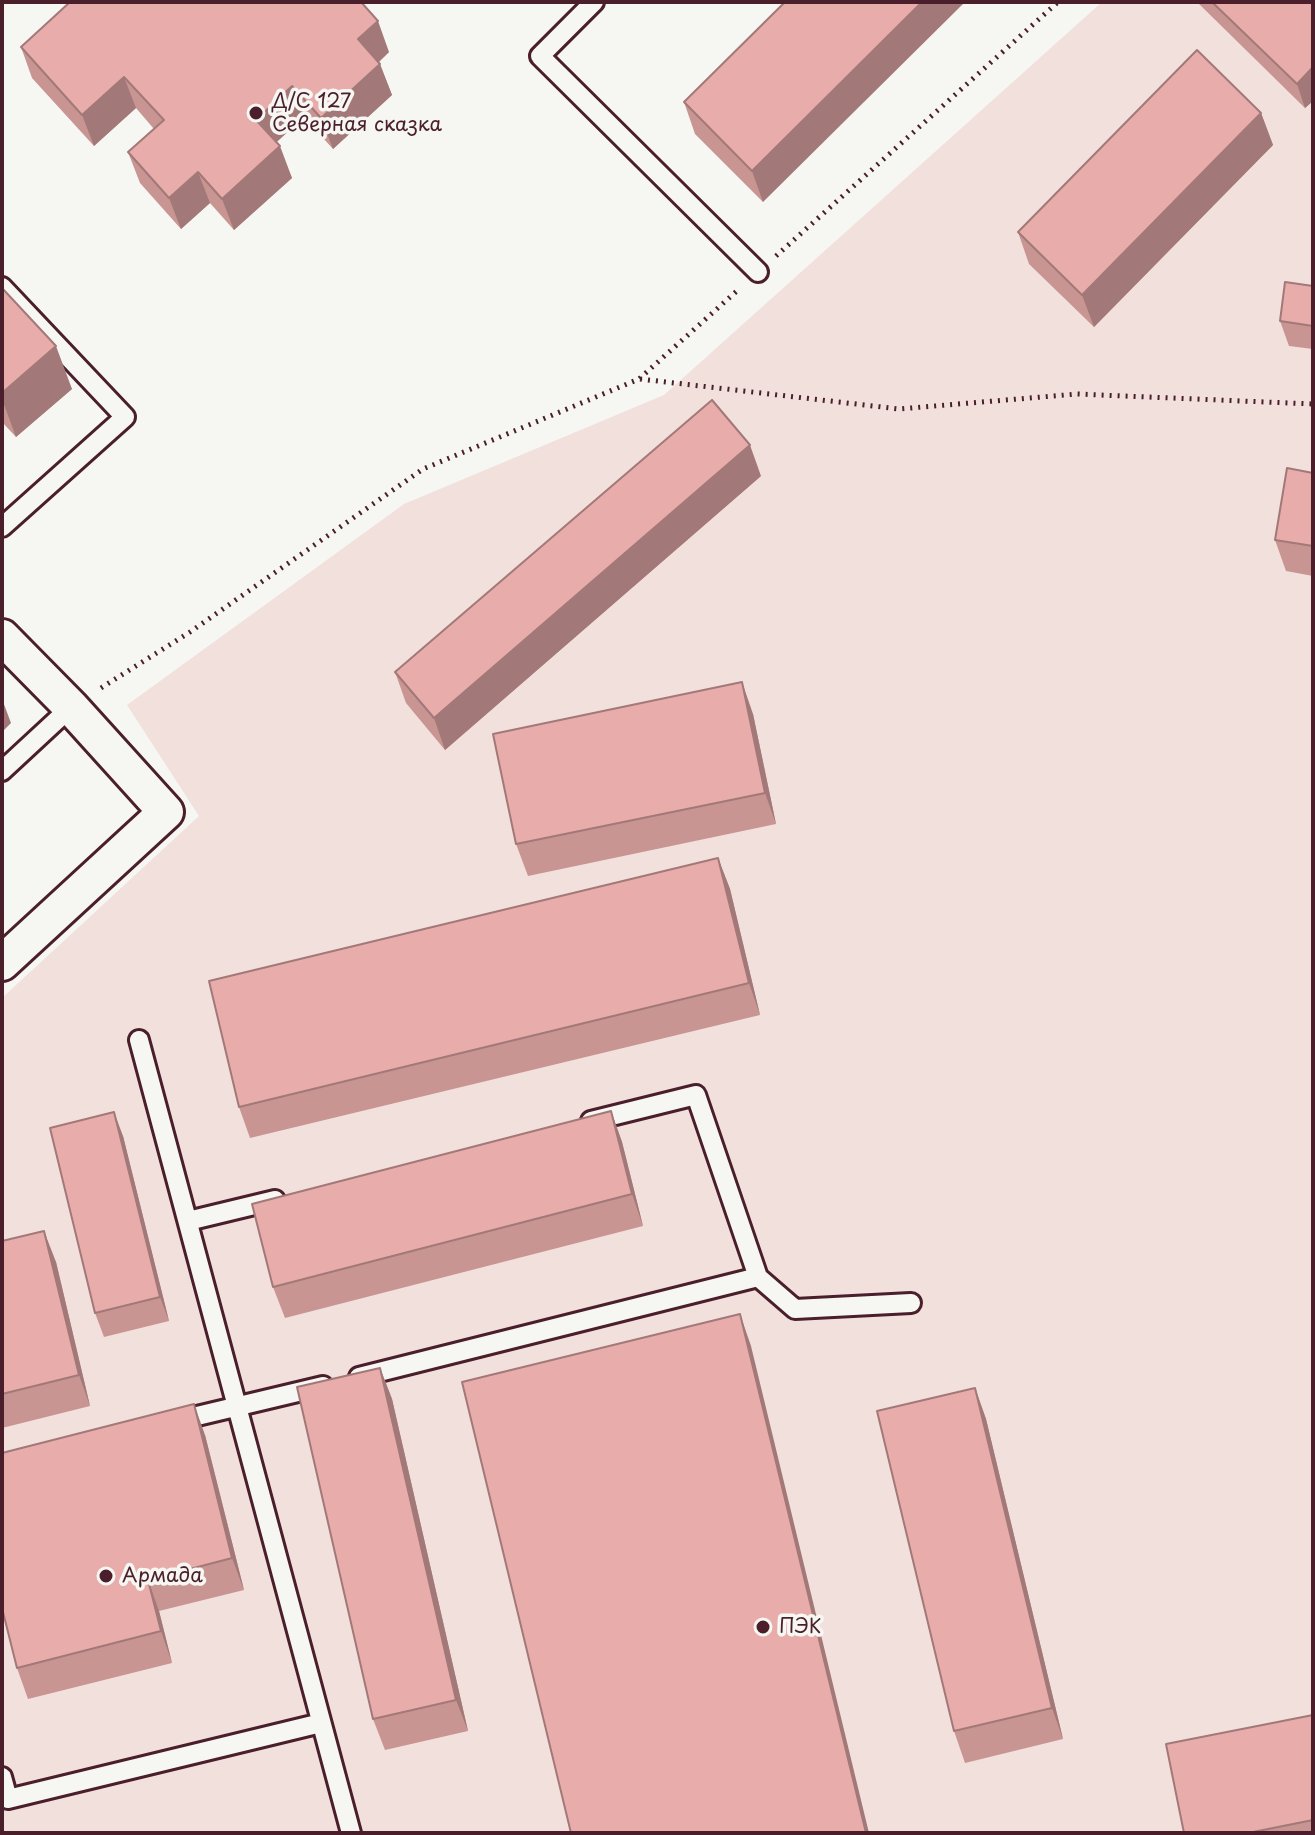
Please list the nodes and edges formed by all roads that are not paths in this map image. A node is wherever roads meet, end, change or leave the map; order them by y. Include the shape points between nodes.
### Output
1 (594, 2) edge
2 (758, 272) road end
3 (2, 287) edge
4 (2, 527) edge
5 (2, 637) edge
6 (71, 707) junction
7 (2, 771) edge
8 (2, 963) edge
9 (139, 1040) dead end
10 (573, 1126) edge
11 (296, 1195) edge
12 (188, 1221) junction
13 (758, 1277) junction
14 (911, 1303) dead end
15 (238, 1407) junction
16 (164, 1424) edge
17 (321, 1723) junction
18 (2, 1777) edge
19 (351, 1833) edge

1 - 2 lane via 540,56
3 - 4 lane via 125,417
5 - 6 street
6 - 7 lane
6 - 8 street via 166,812
9 - 12 lane
10 - 13 lane via 696,1095
11 - 12 lane
12 - 15 lane
13 - 14 lane via 795,1309
13 - 15 lane
15 - 16 lane
15 - 17 lane
17 - 18 lane via 8,1799
17 - 19 lane

